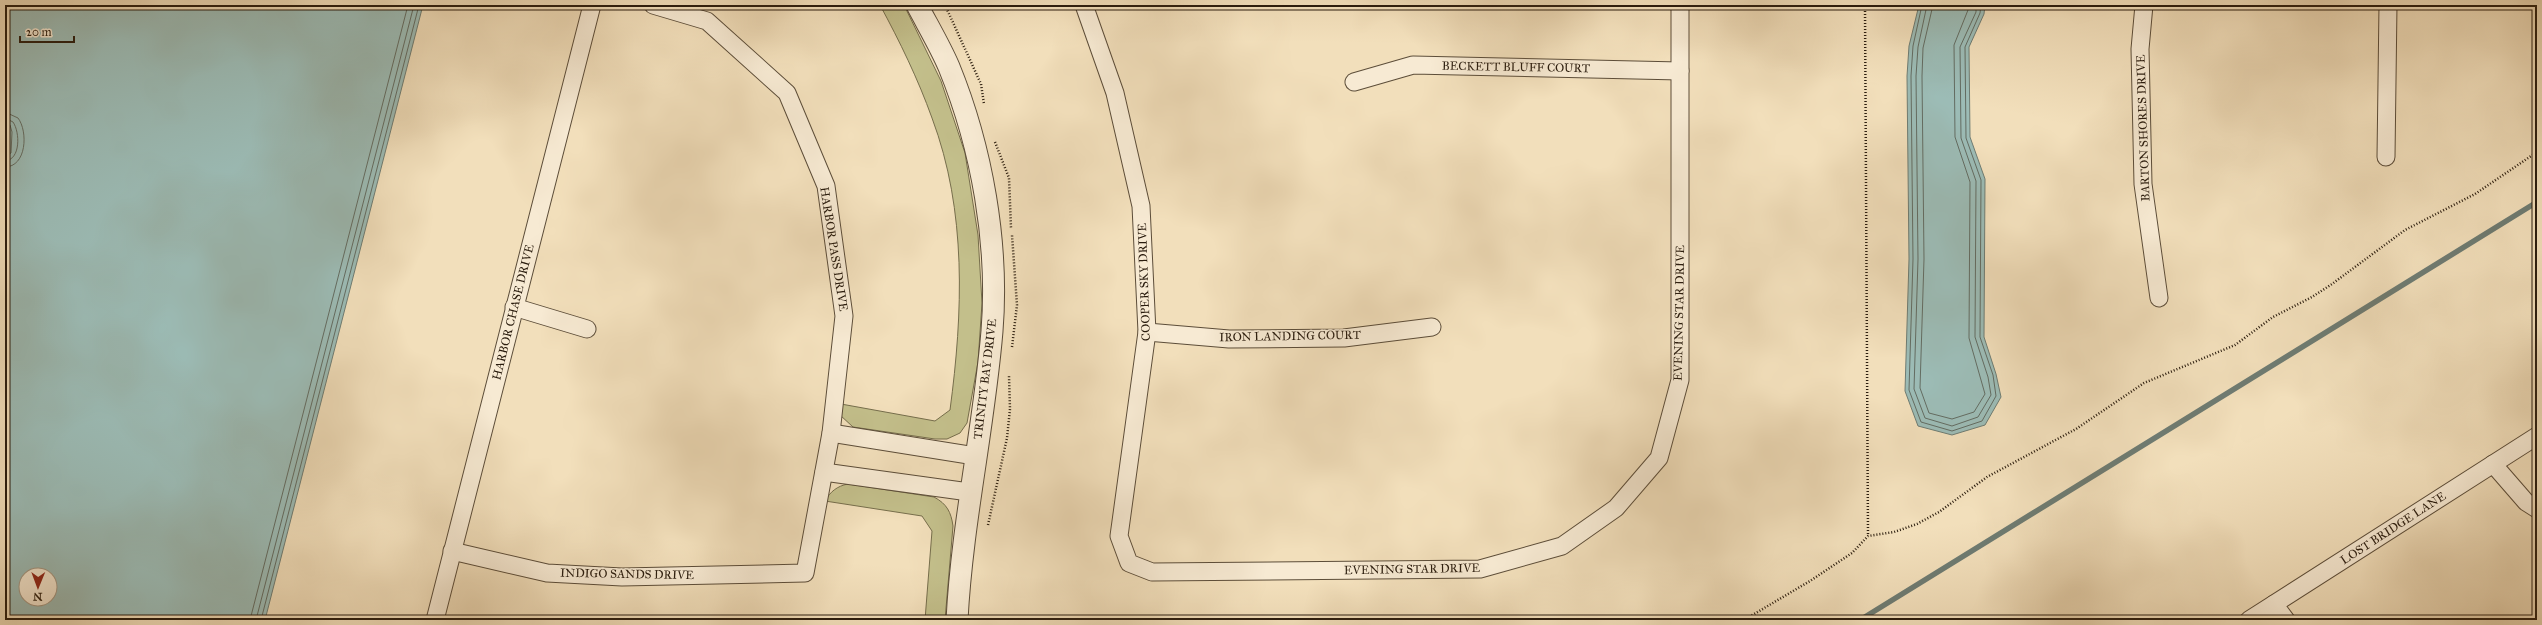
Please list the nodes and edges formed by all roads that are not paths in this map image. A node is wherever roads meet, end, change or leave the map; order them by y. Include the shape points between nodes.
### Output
1 (592, 5) edge
2 (653, 5) edge
3 (917, 5) edge
4 (1084, 5) edge
5 (1680, 5) edge
6 (2144, 5) edge
7 (2388, 5) edge
8 (1680, 71) junction
9 (1354, 82) dead end
10 (2386, 157) dead end
11 (2159, 298) dead end
12 (514, 307) junction
13 (1432, 327) dead end
14 (587, 329) dead end
15 (1147, 332) junction
16 (831, 433) junction
17 (2537, 436) edge
18 (975, 456) junction
19 (2493, 464) junction
20 (824, 472) junction
21 (969, 492) junction
22 (2537, 509) edge
23 (452, 551) junction
24 (1129, 563) joint
25 (805, 574) joint
26 (2274, 604) junction
27 (435, 620) edge
28 (956, 620) edge
29 (2249, 620) edge
30 (2286, 620) edge

1 - 12 street, HARBOR CHASE DRIVE
2 - 16 street, HARBOR PASS DRIVE via 706,21 787,93 826,186 844,316
3 - 18 street, TRINITY BAY DRIVE via 949,67 972,136 989,222 992,330
4 - 15 street, COOPER SKY DRIVE via 1115,93 1141,206
5 - 8 street, EVENING STAR DRIVE
6 - 11 street, BARTON SHORES DRIVE via 2140,49 2143,184
7 - 10 street
8 - 9 street, BECKETT BLUFF COURT via 1413,65
8 - 24 street, EVENING STAR DRIVE via 1680,380 1659,458 1616,508 1562,546 1480,569 1152,572
12 - 14 street
12 - 23 street, HARBOR CHASE DRIVE
13 - 15 street, IRON LANDING COURT via 1344,338 1229,339
15 - 24 street, COOPER SKY DRIVE via 1118,536
16 - 18 street
16 - 20 street, HARBOR PASS DRIVE
17 - 19 street, LOST BRIDGE LANE
18 - 21 street, TRINITY BAY DRIVE
19 - 22 street via 2526,502
19 - 26 street, LOST BRIDGE LANE
20 - 21 street
20 - 25 street, HARBOR PASS DRIVE
21 - 28 street, TRINITY BAY DRIVE
23 - 25 street, INDIGO SANDS DRIVE via 547,573 622,576
23 - 27 street, HARBOR CHASE DRIVE
26 - 29 street, LOST BRIDGE LANE
26 - 30 street

